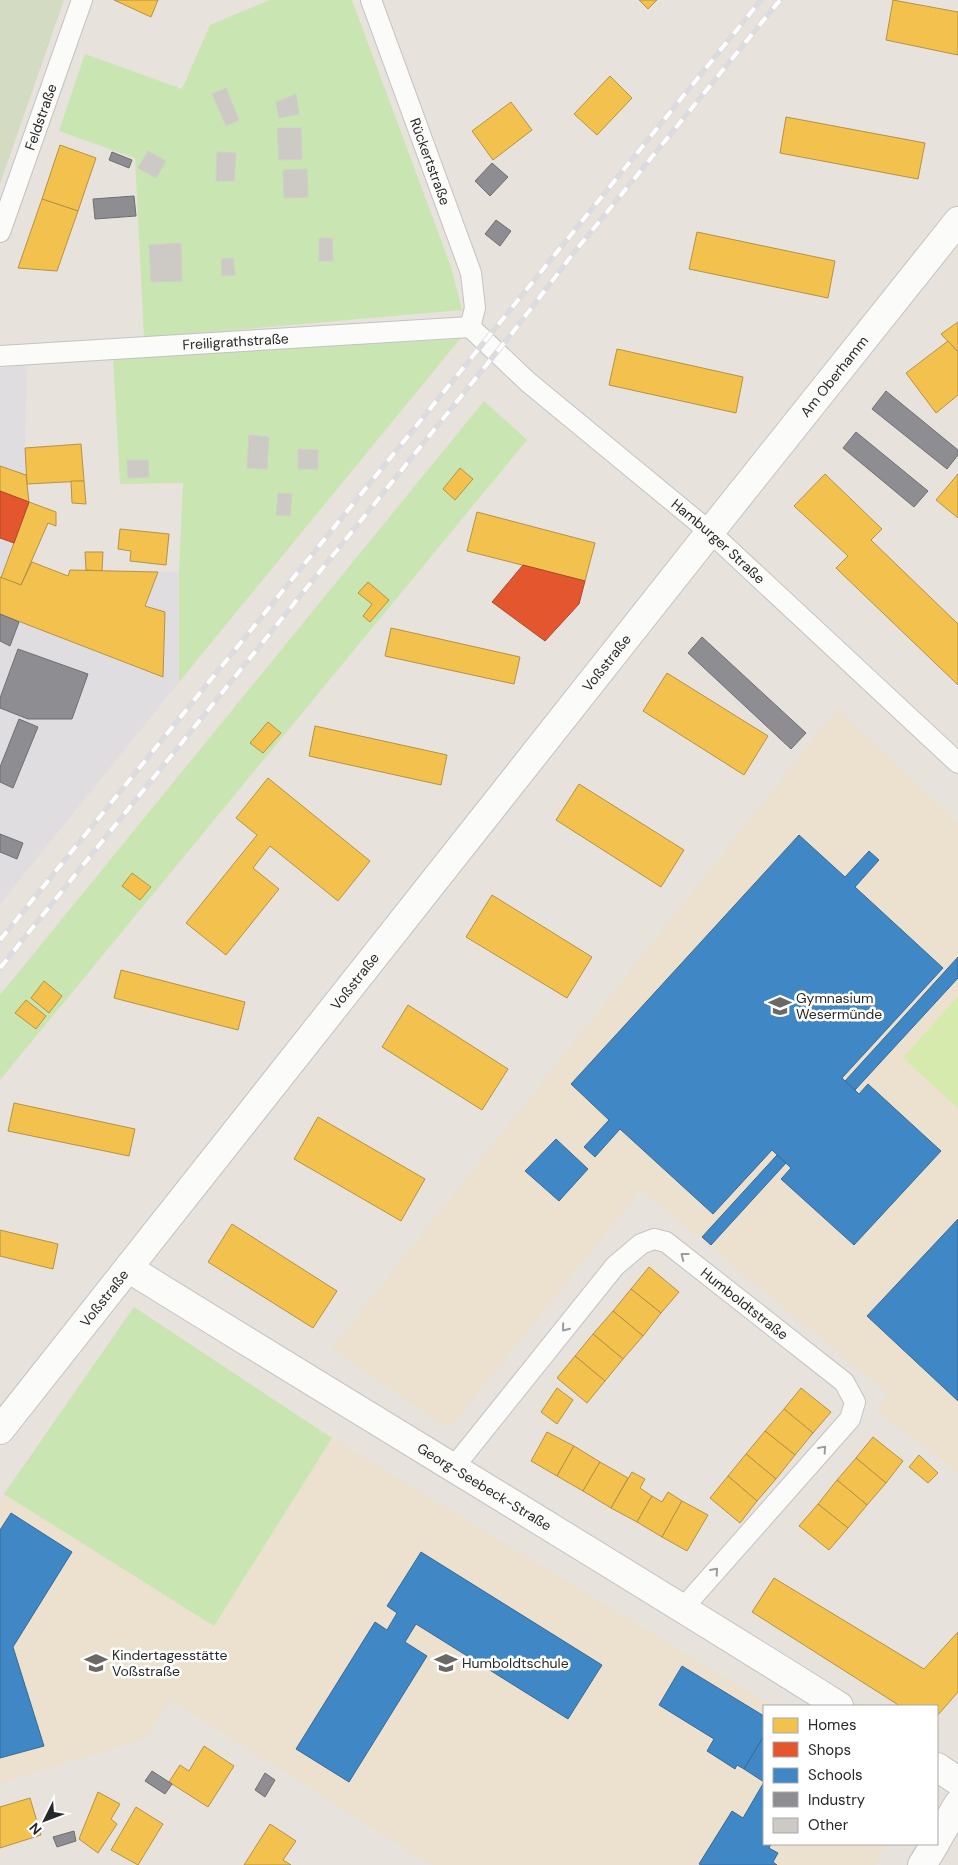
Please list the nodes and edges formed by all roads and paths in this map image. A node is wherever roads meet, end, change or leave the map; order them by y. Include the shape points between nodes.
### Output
1 (82, 0) edge
2 (371, 0) edge
3 (958, 222) edge
4 (0, 232) edge
5 (470, 327) junction
6 (0, 356) edge
7 (710, 532) junction
8 (958, 763) edge
9 (128, 1268) junction
10 (0, 1430) edge
11 (453, 1468) junction
12 (683, 1608) junction
13 (837, 1705) edge
14 (938, 1769) edge
15 (958, 1781) edge
16 (958, 1804) edge
17 (938, 1838) edge
18 (934, 1845) edge
19 (922, 1865) edge

1 - 4 street, Feldstraße
2 - 5 street, Rückertstraße via 471,272 475,308
3 - 7 street, Am Oberhamm
5 - 6 street, Freiligrathstraße
5 - 7 street, Hamburger Straße via 528,382
7 - 8 street, Hamburger Straße
7 - 9 street, Voßstraße
9 - 10 street, Voßstraße
9 - 11 street, Georg-Seebeck-Straße
11 - 12 street, Georg-Seebeck-Straße
12 -> 11 street, Humboldtstraße via 850,1419 855,1402 844,1382 666,1242 654,1239 641,1244 615,1266
12 - 13 street, Georg-Seebeck-Straße
14 - 15 street
16 - 17 street
18 - 19 street

